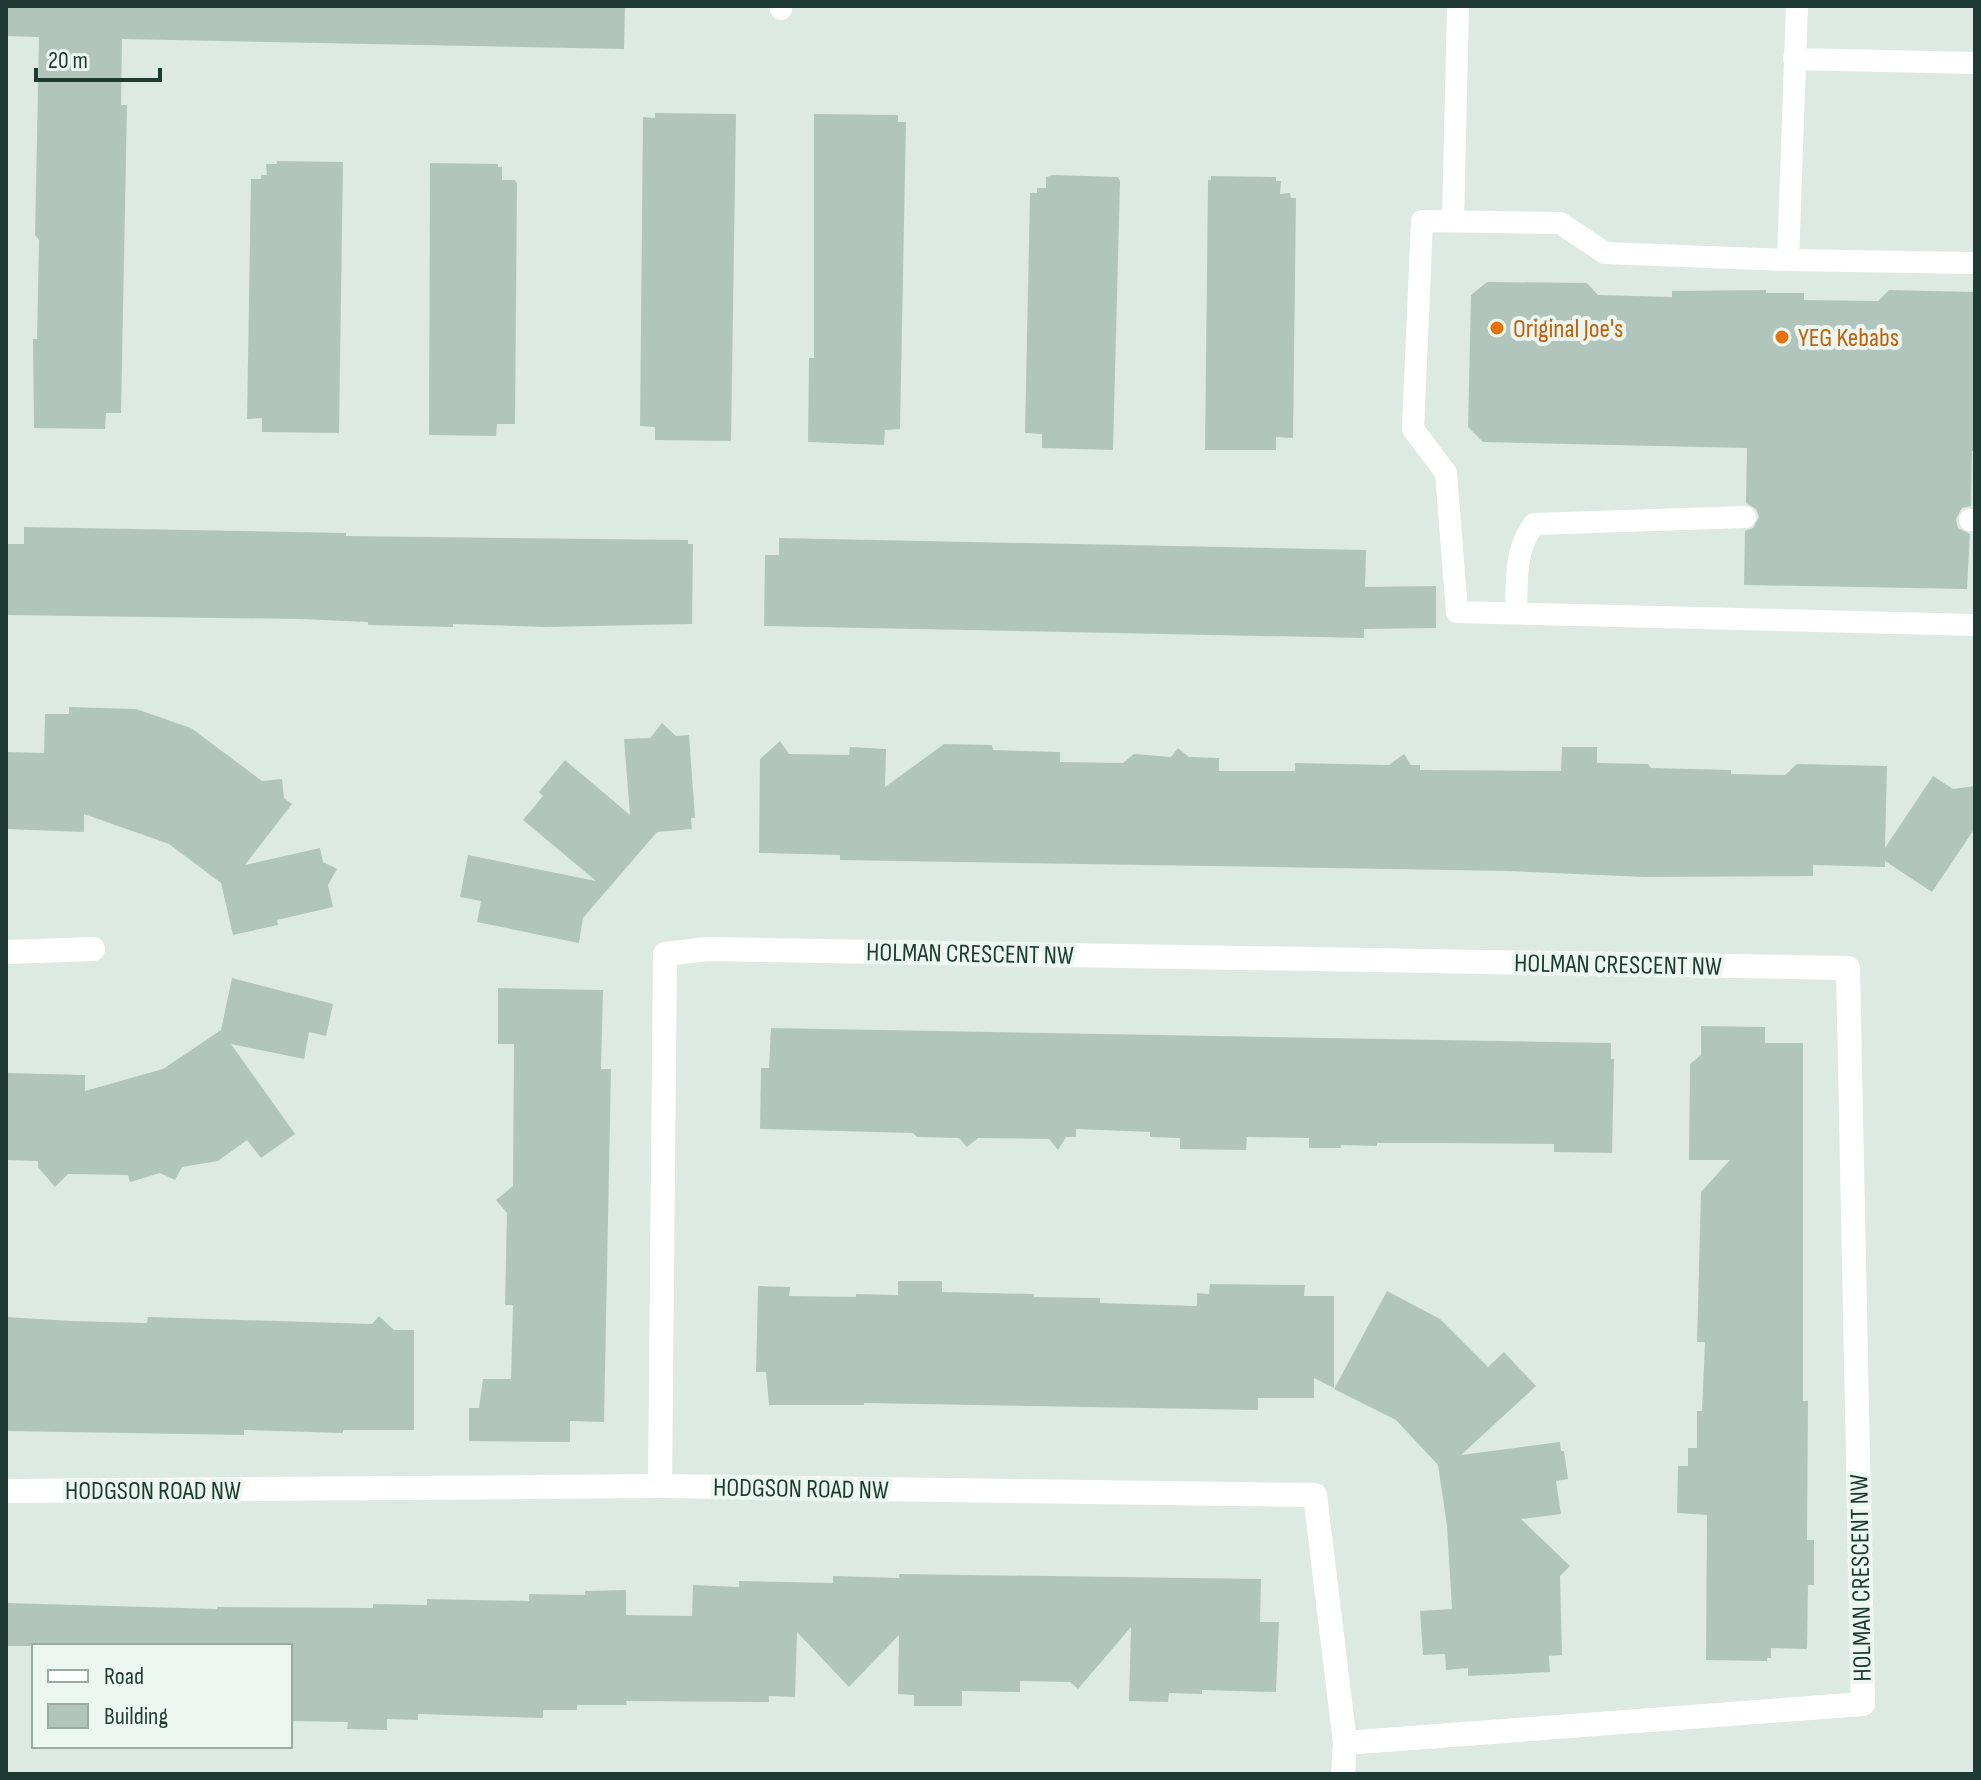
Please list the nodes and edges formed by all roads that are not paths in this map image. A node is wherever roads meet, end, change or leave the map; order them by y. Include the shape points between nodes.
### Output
1 (1458, 6) edge
2 (1797, 6) edge
3 (1794, 59) junction
4 (1975, 63) edge
5 (1453, 221) junction
6 (1788, 260) junction
7 (1975, 263) edge
8 (1745, 517) dead end
9 (1516, 613) junction
10 (1975, 625) edge
11 (93, 949) dead end
12 (6, 952) edge
13 (660, 1486) junction
14 (6, 1491) edge
15 (1345, 1743) junction
16 (1343, 1774) edge

1 - 5 lane
2 - 3 lane
3 - 4 lane
3 - 6 lane
5 - 6 lane via 1560,223 1605,253
5 - 9 lane via 1422,221 1413,429 1446,473 1457,612
6 - 7 lane
8 - 9 lane via 1534,524 1523,537 1519,555
9 - 10 lane
11 - 12 street
13 - 14 street, HODGSON ROAD NW
13 - 15 street, HODGSON ROAD NW via 1315,1495
13 - 15 street, HOLMAN CRESCENT NW via 665,954 708,949 1848,968 1863,1704
15 - 16 street, HODGSON ROAD NW

